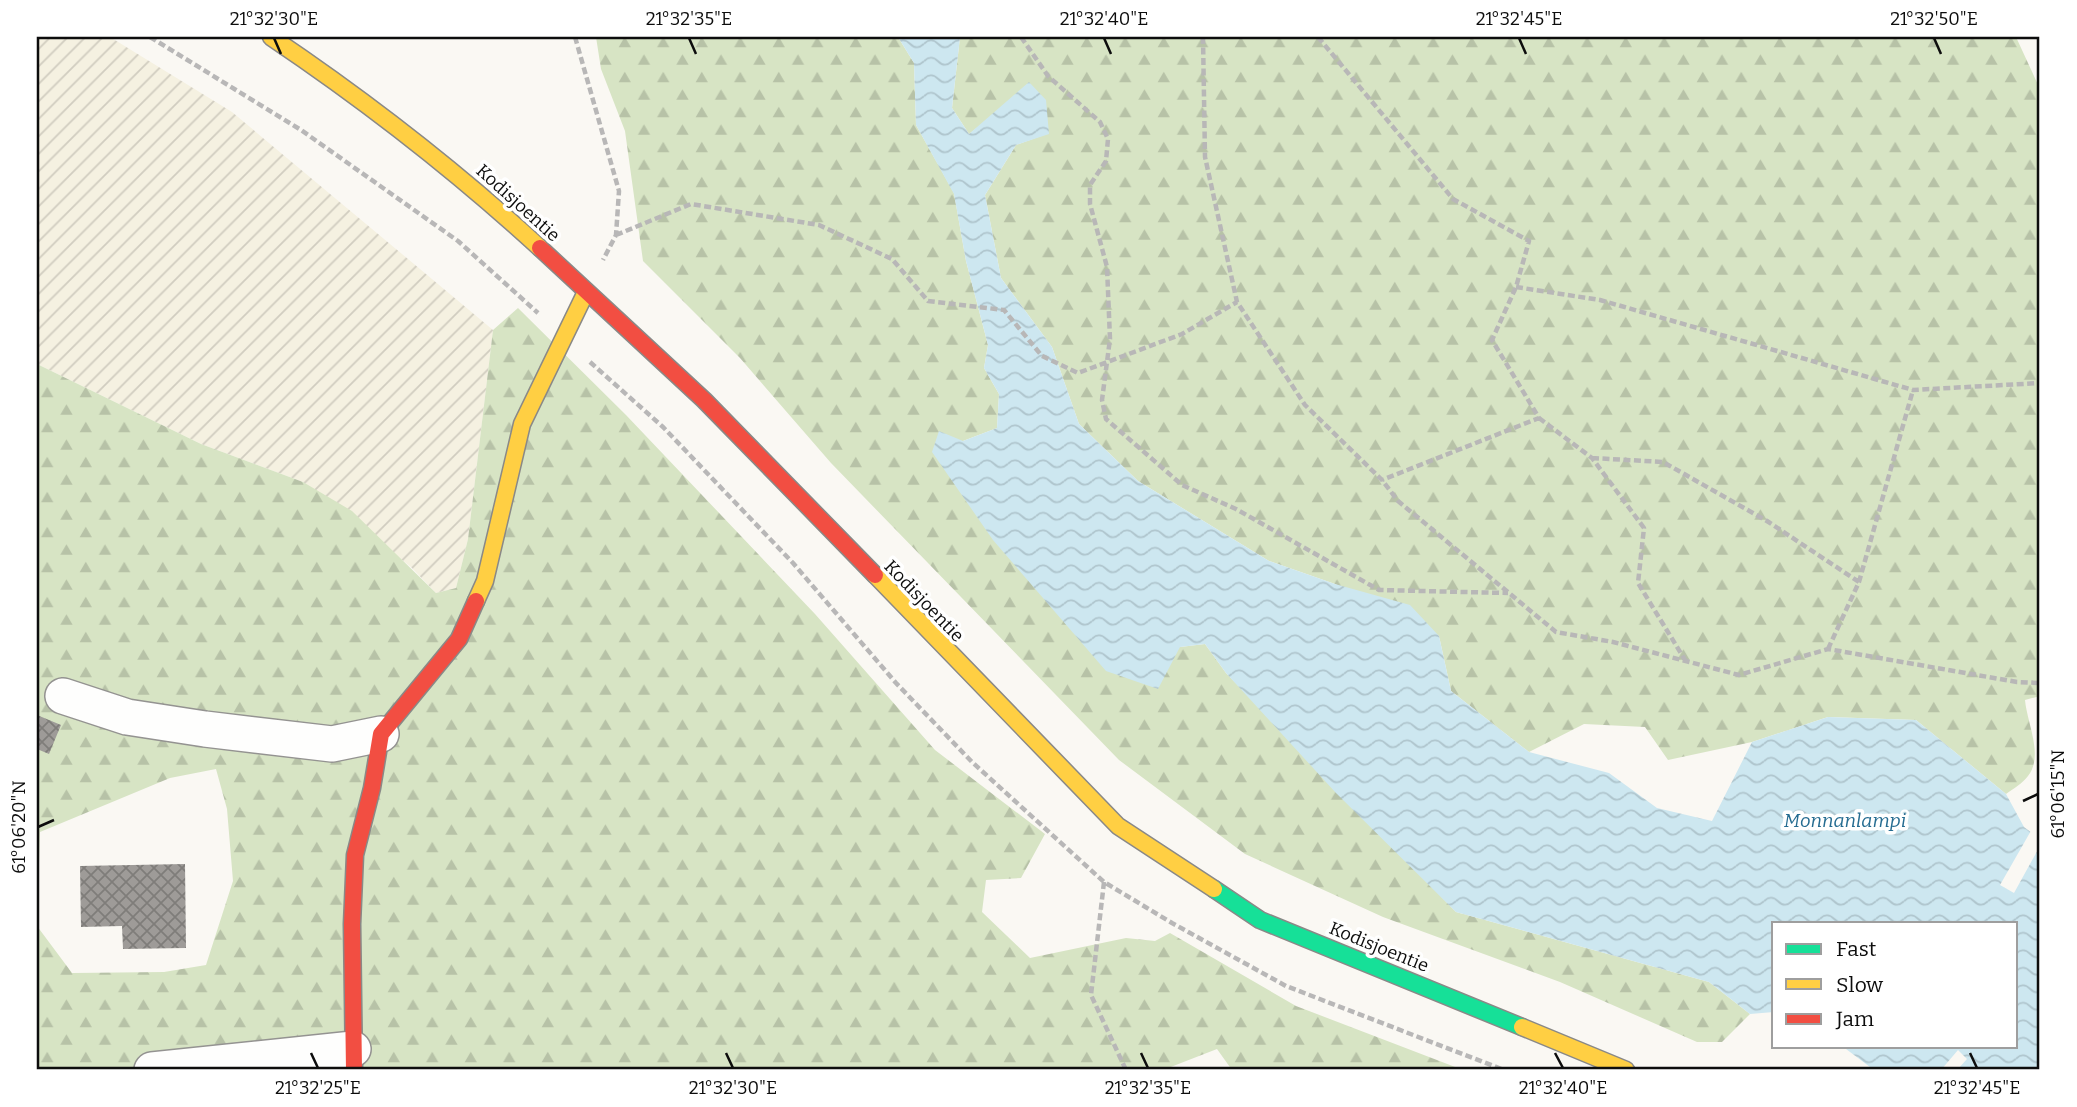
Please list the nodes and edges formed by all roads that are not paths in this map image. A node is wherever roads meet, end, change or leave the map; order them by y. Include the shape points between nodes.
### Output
1 (271, 37) edge
2 (586, 292) junction
3 (64, 696) dead end
4 (382, 734) junction
5 (354, 1060) edge
6 (152, 1070) edge
7 (1626, 1070) edge

1 - 2 street, Kodisjoentie via 366,101 476,189
2 - 4 street via 522,424 485,581 459,639
2 - 7 street, Kodisjoentie via 704,400 1118,826 1260,920
3 - 4 street via 127,718 205,729 331,744
4 - 5 street via 355,855
5 - 6 street

